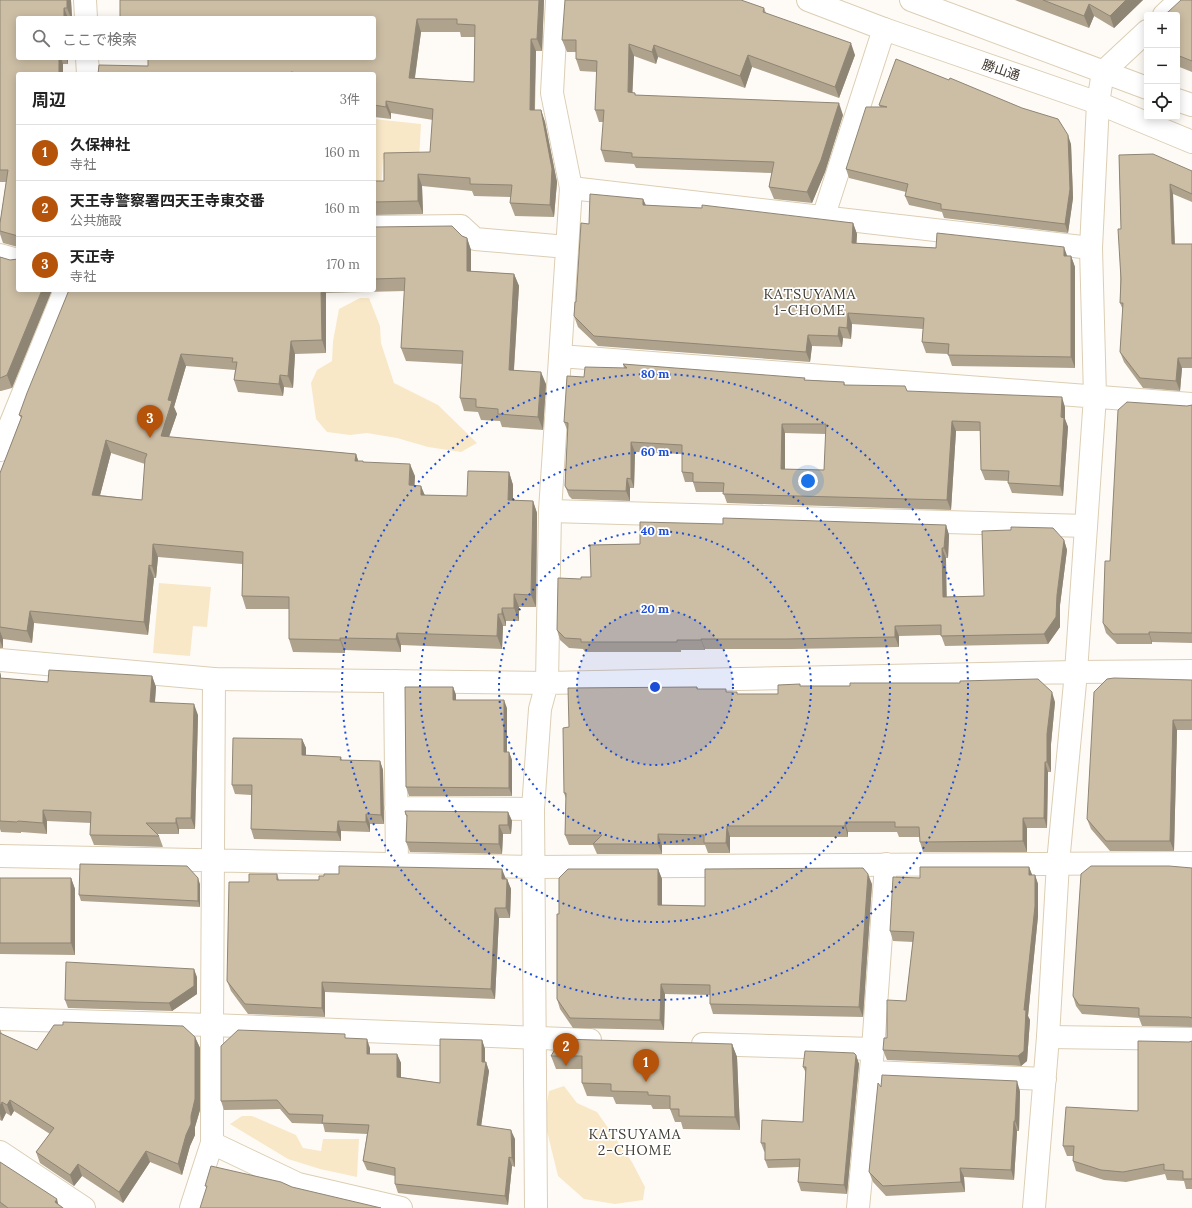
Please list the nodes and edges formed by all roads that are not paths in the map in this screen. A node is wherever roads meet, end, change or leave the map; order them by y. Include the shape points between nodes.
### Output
1 (85, 0) edge
2 (557, 0) edge
3 (808, 0) edge
4 (911, 0) edge
5 (1180, 0) edge
6 (1167, 12) edge
7 (86, 16) edge
8 (884, 29) junction
9 (1144, 34) edge
10 (87, 60) edge
11 (88, 72) edge
12 (1103, 72) junction
13 (1144, 87) edge
14 (1180, 101) edge
15 (1098, 103) junction
16 (1192, 105) edge
17 (1192, 142) edge
18 (571, 188) junction
19 (823, 218) junction
20 (376, 227) edge
21 (567, 247) junction
22 (1091, 248) junction
23 (0, 255) edge
24 (16, 259) edge
25 (64, 292) edge
26 (560, 356) junction
27 (1095, 396) junction
28 (1192, 404) edge
29 (0, 450) edge
30 (550, 511) junction
31 (1086, 526) junction
32 (0, 660) edge
33 (1192, 671) edge
34 (1076, 672) junction
35 (214, 679) junction
36 (395, 681) junction
37 (547, 682) junction
38 (396, 808) junction
39 (533, 809) junction
40 (0, 856) edge
41 (213, 860) junction
42 (1058, 863) junction
43 (1192, 863) edge
44 (397, 864) junction
45 (886, 864) junction
46 (533, 867) junction
47 (0, 1019) edge
48 (212, 1025) junction
49 (1048, 1036) junction
50 (534, 1039) junction
51 (1192, 1039) edge
52 (613, 1041) edge
53 (684, 1043) edge
54 (874, 1049) junction
55 (871, 1072) junction
56 (1045, 1079) junction
57 (212, 1143) junction
58 (0, 1152) edge
59 (84, 1208) edge
60 (191, 1208) edge
61 (401, 1208) edge
62 (536, 1208) edge
63 (858, 1208) edge
64 (1034, 1208) edge

1 - 7 street
2 - 18 street via 552,93
3 - 8 street, 勝山通
4 - 12 street
5 - 6 street
8 - 15 street, 勝山通
8 - 19 street
9 - 12 street
10 - 11 street
12 - 13 street
12 - 15 street
14 - 16 street
15 - 17 street, 勝山通
15 - 22 street
18 - 19 street
18 - 21 street
19 - 22 street
20 - 21 street via 461,226 475,239
21 - 26 street
22 - 27 street
23 - 24 street
25 - 29 street
26 - 27 street
26 - 30 street
27 - 28 street
27 - 31 street
30 - 31 street
30 - 37 street
31 - 34 street
32 - 35 street
33 - 34 street
34 - 37 street
34 - 42 street
35 - 36 street
35 - 41 street
36 - 37 street
36 - 38 street
37 - 39 street via 540,709
38 - 39 street
38 - 44 street
39 - 46 street
40 - 41 street
41 - 44 street
41 - 48 street
42 - 43 street
42 - 45 street
42 - 49 street
44 - 46 street
45 - 46 street
45 - 54 street
46 - 50 street
47 - 48 street
48 - 50 street
48 - 57 street
49 - 51 street
49 - 56 street
50 - 52 street
50 - 62 street
53 - 54 street
54 - 55 street
55 - 56 street
55 - 63 street
56 - 64 street
57 - 60 street
57 - 61 street via 298,1184
58 - 59 street

